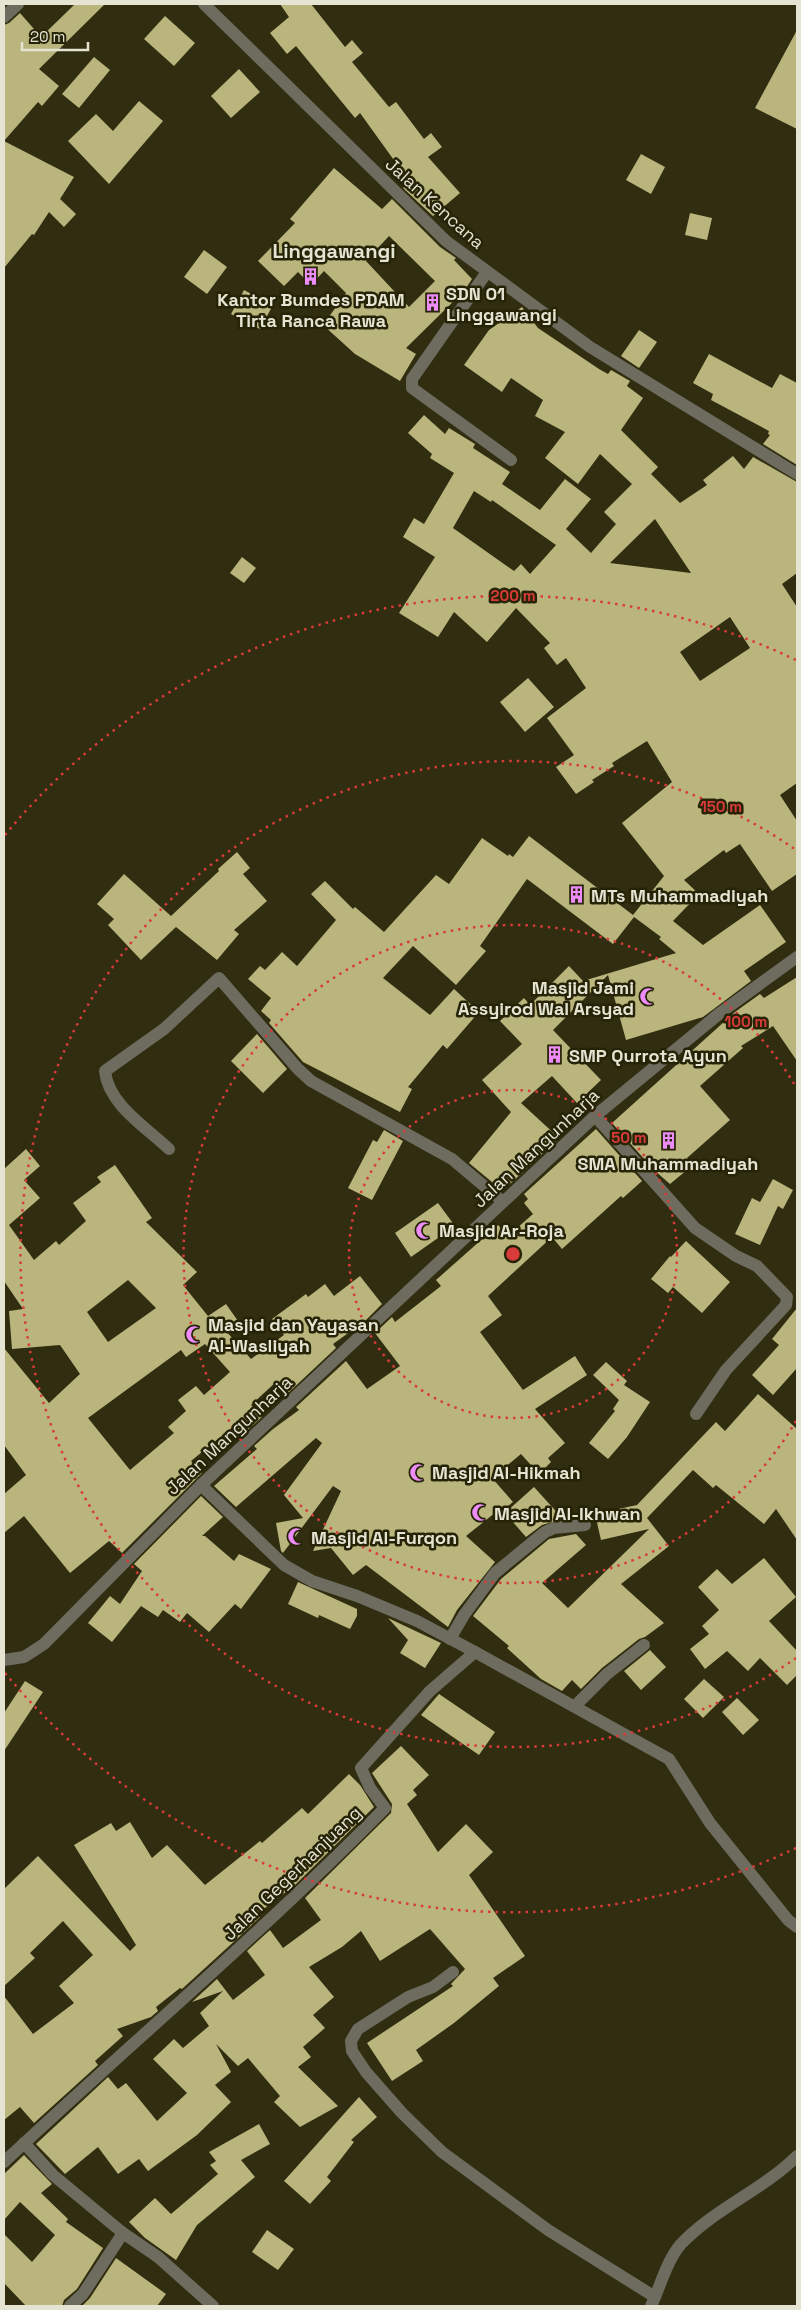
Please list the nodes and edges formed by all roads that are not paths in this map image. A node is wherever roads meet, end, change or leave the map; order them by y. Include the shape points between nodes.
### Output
1 (18, 4) edge
2 (204, 4) edge
3 (4, 16) edge
4 (487, 272) junction
5 (511, 460) dead end
6 (797, 474) edge
7 (796, 960) edge
8 (595, 1116) junction
9 (169, 1149) dead end
10 (503, 1202) junction
11 (696, 1414) dead end
12 (200, 1485) junction
13 (585, 1525) dead end
14 (450, 1639) junction
15 (644, 1644) dead end
16 (475, 1652) junction
17 (4, 1660) edge
18 (575, 1706) junction
19 (797, 1927) edge
20 (453, 1972) dead end
21 (24, 2143) junction
22 (797, 2156) edge
23 (4, 2162) edge
24 (123, 2234) junction
25 (653, 2302) edge
26 (70, 2306) edge
27 (213, 2306) edge

1 - 3 street
2 - 4 street, Jalan Kencana via 446,241
4 - 5 street via 412,379 412,388
4 - 6 street, Jalan Kencana via 590,347
7 - 8 street, Jalan Mangunharja via 720,1013
8 - 10 street, Jalan Mangunharja
8 - 11 street via 695,1228 757,1266 787,1297 786,1305 726,1370
9 - 10 street via 115,1098 106,1083 105,1071 164,1029 219,978 311,1081 452,1158
10 - 12 street, Jalan Mangunharja
12 - 14 street via 284,1565 312,1581 417,1621
12 - 17 street, Jalan Mangunharja via 44,1644 24,1657
13 - 14 street via 554,1528 546,1532 495,1574
14 - 16 street
15 - 18 street
16 - 18 street
16 - 21 street, Jalan Gegerhanjuang via 430,1691 361,1768 370,1788 385,1808 232,1955
18 - 19 street via 669,1759 710,1822
20 - 25 street via 433,1987 408,1997 358,2029 351,2041 352,2052 402,2113 442,2152
21 - 23 street, Jalan Gegerhanjuang
21 - 24 street via 54,2175
22 - 25 street via 682,2244
24 - 26 street via 82,2294
24 - 27 street via 158,2257

